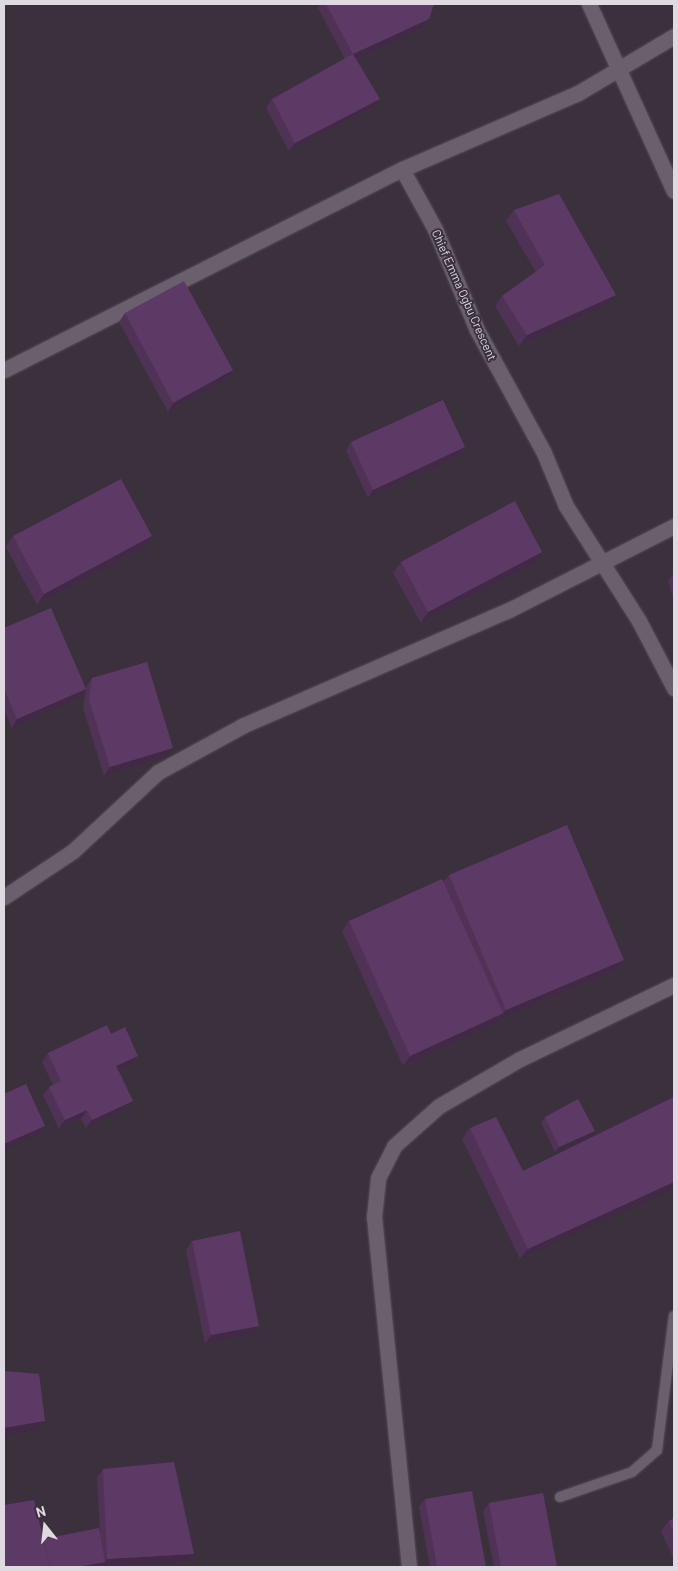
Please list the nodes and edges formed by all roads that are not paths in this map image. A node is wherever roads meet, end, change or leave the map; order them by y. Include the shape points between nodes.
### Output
1 (589, 4) edge
2 (674, 36) edge
3 (616, 68) junction
4 (402, 170) junction
5 (674, 191) edge
6 (4, 370) edge
7 (674, 526) edge
8 (600, 563) junction
9 (674, 688) edge
10 (4, 897) edge
11 (674, 985) edge
12 (674, 1316) edge
13 (560, 1497) dead end
14 (409, 1567) edge

1 - 3 street
2 - 3 street
3 - 4 street via 511,125
3 - 5 street
4 - 6 street
4 - 8 street, Chief Emma Ogbu Crescent via 434,228 476,330 544,453 566,506
7 - 8 street
8 - 9 street, Chief Emma Ogbu Crescent via 639,621
8 - 10 street via 509,610 242,726 158,772 73,851
11 - 14 street via 520,1059 439,1106 394,1146 378,1178 374,1216
12 - 13 lane via 657,1450 632,1472

